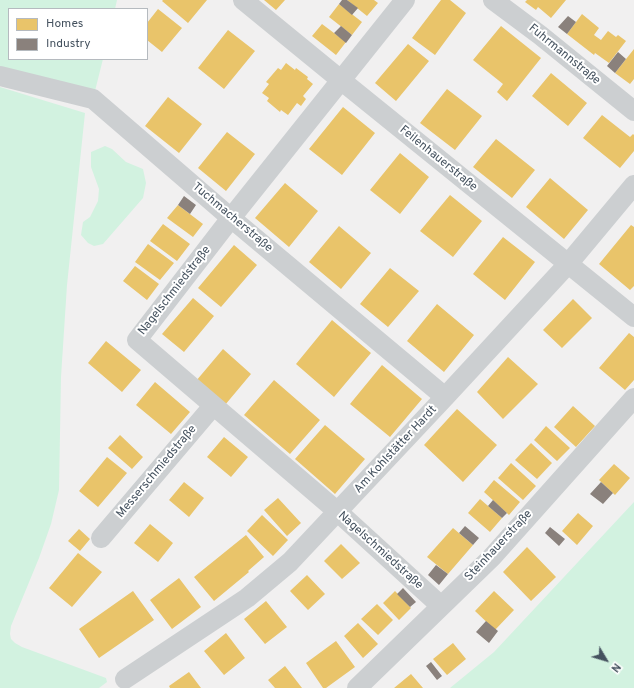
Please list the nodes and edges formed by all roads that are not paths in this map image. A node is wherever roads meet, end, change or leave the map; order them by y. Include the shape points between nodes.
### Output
1 (243, 0) edge
2 (405, 0) edge
3 (493, 0) edge
4 (0, 76) edge
5 (342, 81) junction
6 (634, 111) edge
7 (634, 185) edge
8 (231, 218) junction
9 (568, 264) junction
10 (634, 317) edge
11 (445, 397) junction
12 (634, 398) edge
13 (213, 406) junction
14 (338, 512) junction
15 (101, 538) dead end
16 (441, 606) junction
17 (125, 679) dead end
18 (357, 688) edge

1 - 5 street, Feilenhauerstraße
2 - 5 street, Nagelschmiedstraße
3 - 6 street, Fuhrmannstraße
4 - 8 street, Tuchmacherstraße via 93,98
5 - 8 street, Nagelschmiedstraße
5 - 9 street, Feilenhauerstraße
7 - 9 street, Am Kohlstätter Hardt
8 - 11 street, Tuchmacherstraße
8 - 13 street, Nagelschmiedstraße via 137,340
9 - 10 street, Feilenhauerstraße
9 - 11 street, Am Kohlstätter Hardt
11 - 14 street, Am Kohlstätter Hardt
12 - 16 street, Steinhauerstraße via 492,557
13 - 14 street, Nagelschmiedstraße
13 - 15 street, Messerschmiedstraße
14 - 16 street, Nagelschmiedstraße
14 - 17 street, Am Kohlstätter Hardt via 290,562 247,598
16 - 18 street, Steinhauerstraße

